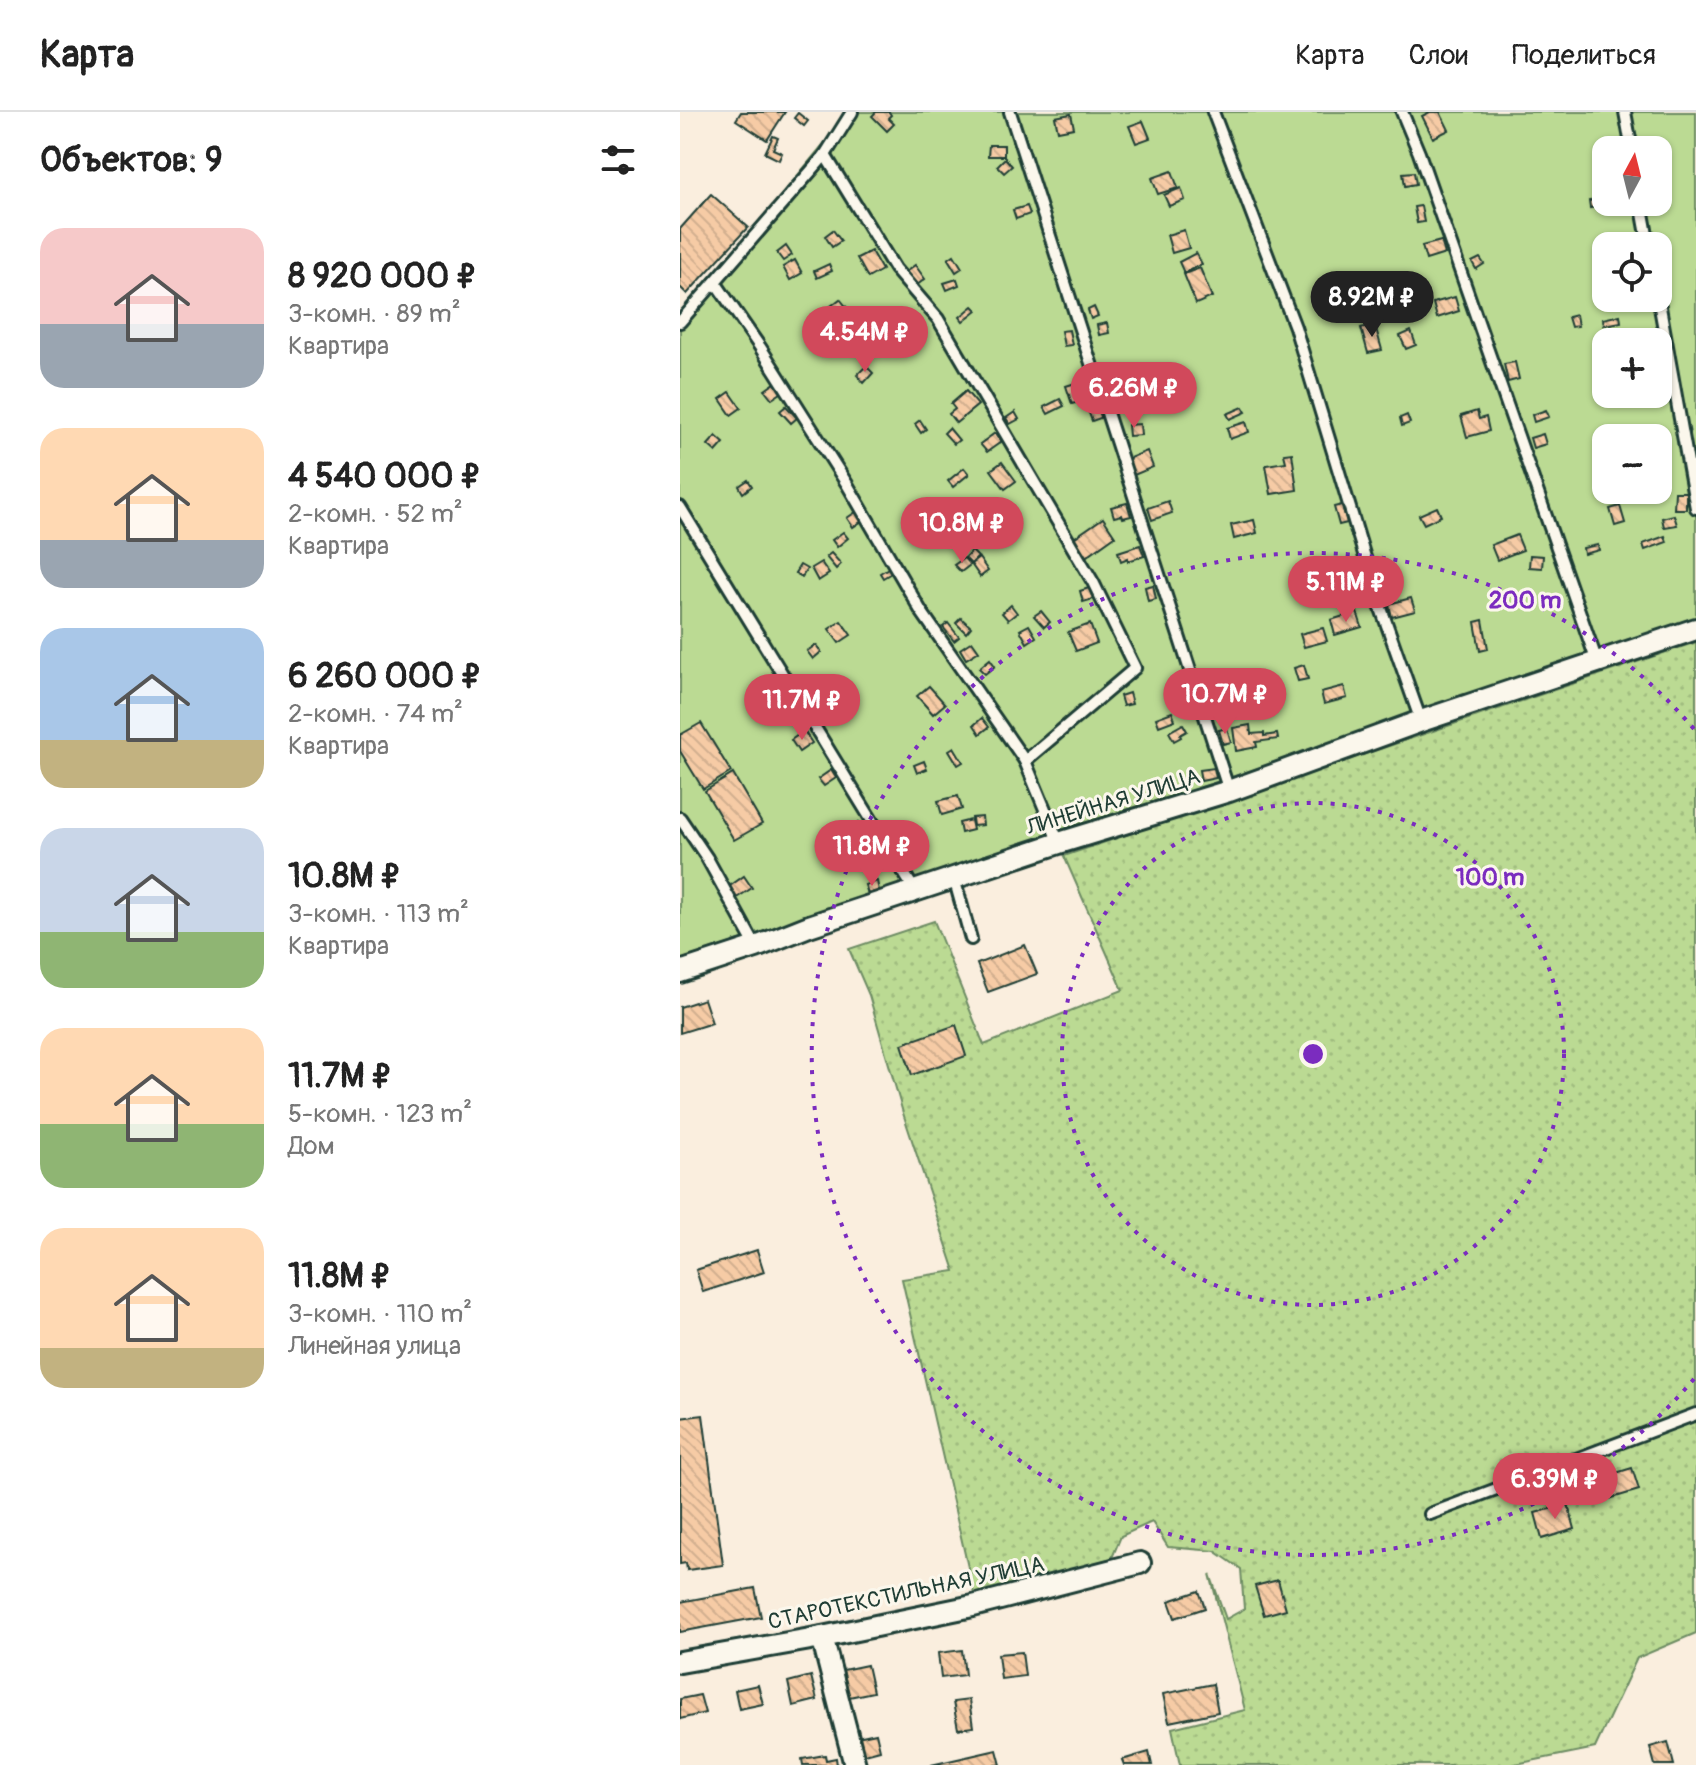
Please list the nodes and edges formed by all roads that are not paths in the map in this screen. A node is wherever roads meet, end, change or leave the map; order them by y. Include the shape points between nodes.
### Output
1 (852, 112) edge
2 (1010, 112) edge
3 (1213, 112) edge
4 (1402, 112) edge
5 (1625, 112) edge
6 (1629, 136) edge
7 (825, 155) junction
8 (715, 282) junction
9 (1661, 312) edge
10 (680, 322) edge
11 (680, 507) edge
12 (1696, 508) edge
13 (1696, 629) edge
14 (1597, 662) junction
15 (1421, 721) junction
16 (1025, 761) junction
17 (1229, 791) junction
18 (680, 818) edge
19 (1059, 843) junction
20 (954, 878) junction
21 (915, 891) junction
22 (971, 939) dead end
23 (756, 947) junction
24 (680, 972) edge
25 (1696, 1414) edge
26 (1430, 1514) dead end
27 (1140, 1563) dead end
28 (822, 1637) junction
29 (680, 1662) edge
30 (855, 1765) edge

1 - 7 lane
2 - 17 lane
3 - 15 lane via 1295,327 1377,597
4 - 14 lane
5 - 6 lane
7 - 8 lane
7 - 16 lane via 895,269 938,319 1093,582 1135,668
8 - 10 lane
8 - 16 lane via 847,484 921,611
9 - 12 lane
11 - 21 lane
13 - 14 street, ЛИНЕЙНАЯ УЛИЦА
14 - 15 street, ЛИНЕЙНАЯ УЛИЦА
15 - 17 street, ЛИНЕЙНАЯ УЛИЦА
16 - 19 lane
17 - 19 street, ЛИНЕЙНАЯ УЛИЦА
18 - 23 lane
19 - 20 street, ЛИНЕЙНАЯ УЛИЦА
20 - 21 street, ЛИНЕЙНАЯ УЛИЦА
20 - 22 lane
21 - 23 street, ЛИНЕЙНАЯ УЛИЦА
23 - 24 street, ЛИНЕЙНАЯ УЛИЦА
25 - 26 lane
27 - 28 street, СТАРОТЕКСТИЛЬНАЯ УЛИЦА via 973,1606
28 - 29 street, СТАРОТЕКСТИЛЬНАЯ УЛИЦА
28 - 30 street

